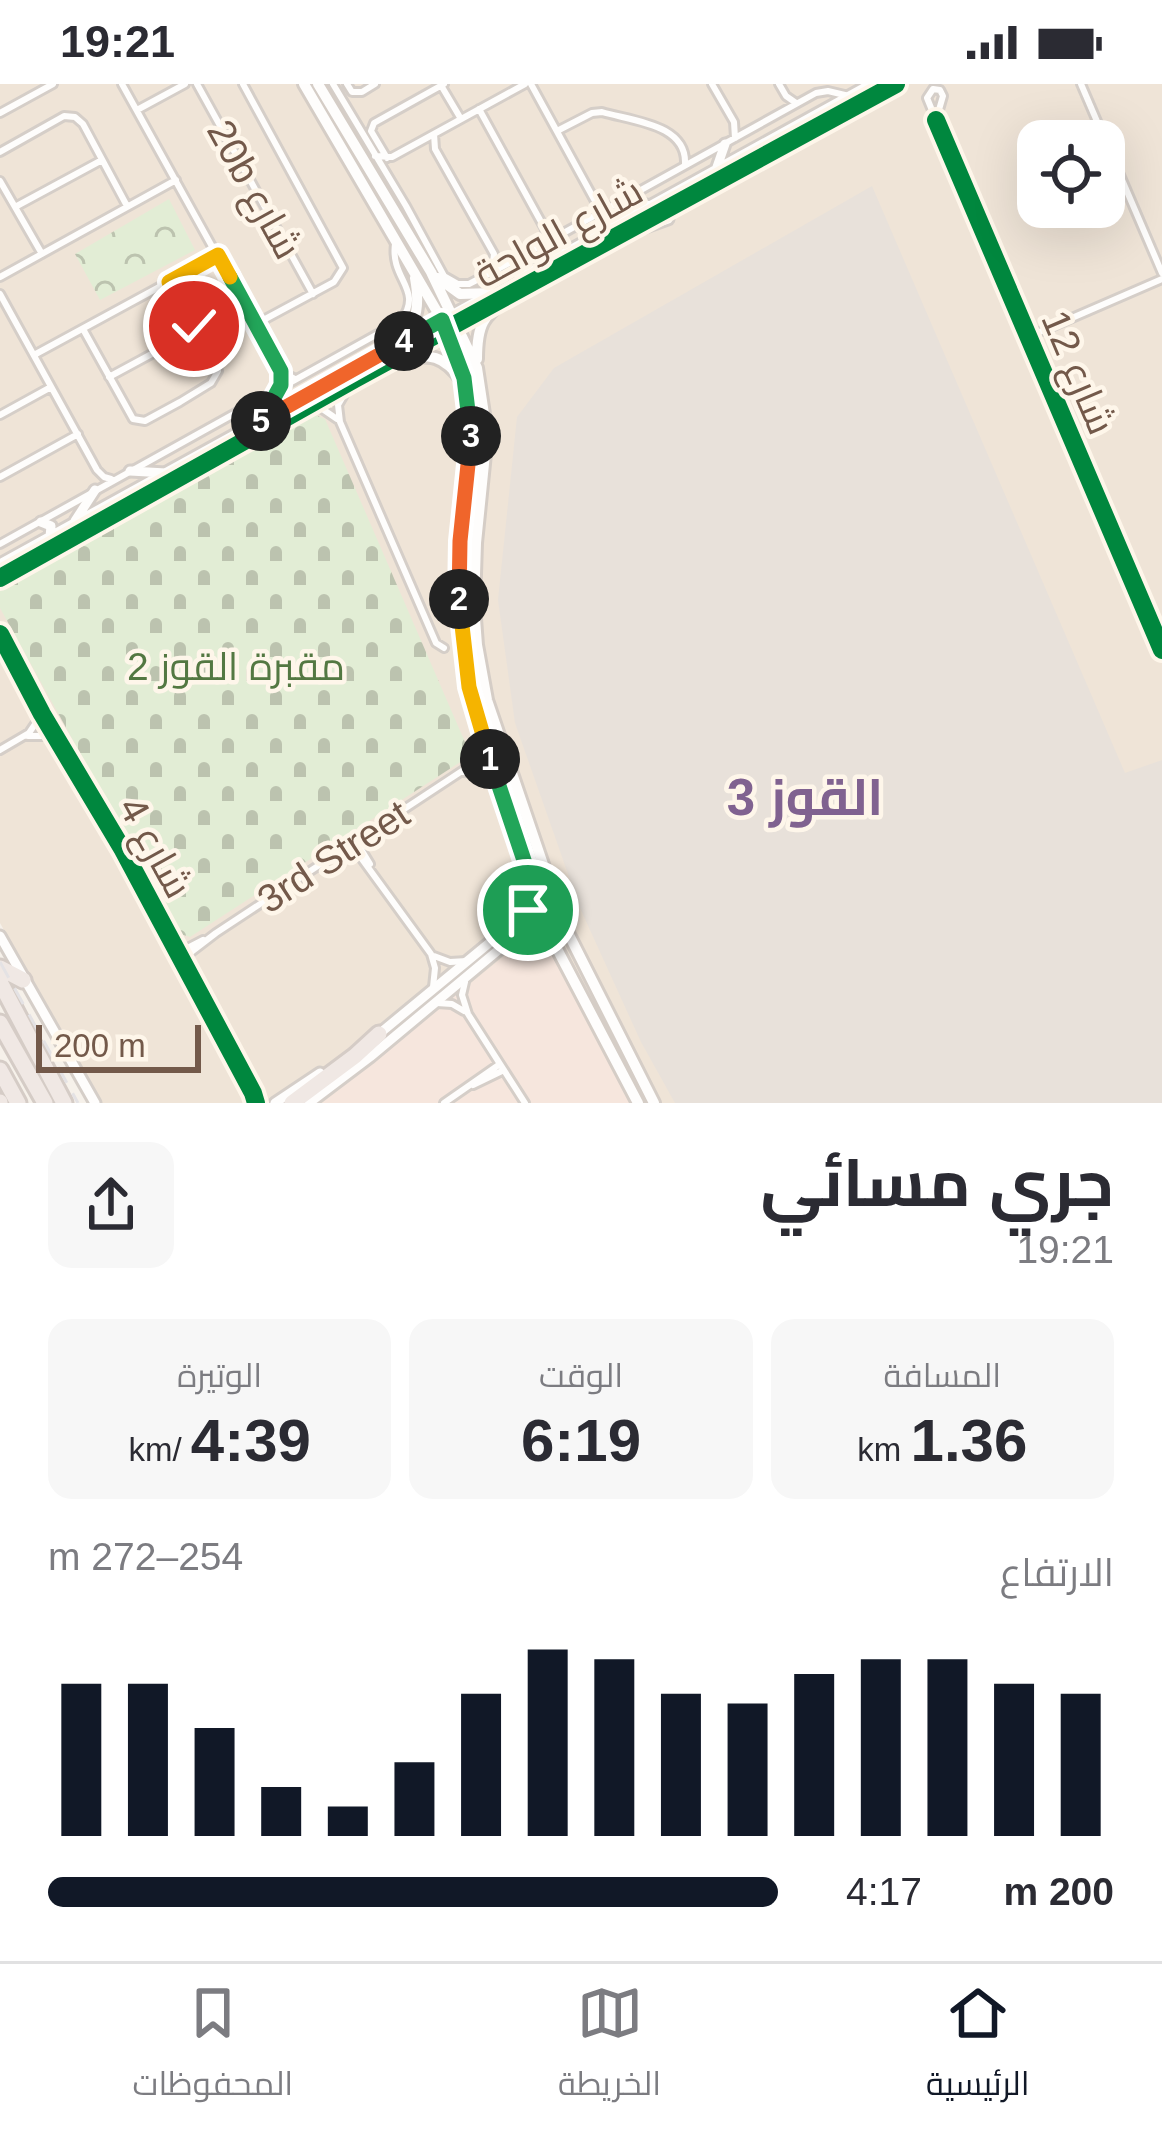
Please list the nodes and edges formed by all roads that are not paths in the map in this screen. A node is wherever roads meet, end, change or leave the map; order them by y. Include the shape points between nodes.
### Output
1 (53, 84) edge
2 (122, 84) edge
3 (185, 84) edge
4 (197, 84) edge
5 (243, 84) edge
6 (304, 84) edge
7 (318, 84) edge
8 (333, 84) edge
9 (347, 84) edge
10 (375, 84) edge
11 (525, 84) edge
12 (712, 84) edge
13 (779, 84) edge
14 (872, 84) edge
15 (896, 84) edge
16 (1081, 84) edge
17 (442, 85) edge
18 (784, 93) junction
19 (849, 96) junction
20 (798, 104) junction
21 (136, 110) junction
22 (479, 110) junction
23 (784, 111) junction
24 (0, 113) edge
25 (460, 119) junction
26 (936, 120) junction
27 (734, 122) junction
28 (341, 123) junction
29 (750, 130) junction
30 (361, 131) junction
31 (557, 131) junction
32 (434, 134) junction
33 (421, 141) junction
34 (730, 141) junction
35 (435, 149) junction
36 (0, 152) edge
37 (685, 152) junction
38 (375, 156) junction
39 (700, 157) junction
40 (389, 158) junction
41 (102, 160) junction
42 (684, 166) junction
43 (717, 169) junction
44 (387, 175) junction
45 (176, 180) junction
46 (0, 181) edge
47 (397, 191) junction
48 (625, 199) junction
49 (596, 201) junction
50 (393, 206) junction
51 (650, 206) junction
52 (15, 207) junction
53 (127, 207) junction
54 (607, 208) junction
55 (595, 215) junction
56 (668, 219) dead end
57 (545, 229) junction
58 (558, 236) junction
59 (615, 238) junction
60 (396, 240) junction
61 (546, 242) junction
62 (42, 254) junction
63 (494, 254) junction
64 (218, 255) junction
65 (511, 262) junction
66 (411, 266) junction
67 (431, 272) junction
68 (492, 272) junction
69 (522, 276) junction
70 (1162, 276) edge
71 (0, 277) edge
72 (169, 282) junction
73 (492, 293) junction
74 (0, 294) edge
75 (313, 294) junction
76 (510, 296) junction
77 (450, 322) junction
78 (256, 324) junction
79 (83, 329) junction
80 (196, 330) junction
81 (1028, 337) junction
82 (391, 354) junction
83 (34, 355) junction
84 (379, 367) junction
85 (281, 371) junction
86 (478, 373) junction
87 (109, 377) junction
88 (296, 379) junction
89 (355, 379) junction
90 (51, 387) junction
91 (280, 388) junction
92 (466, 388) junction
93 (306, 407) junction
94 (1, 413) edge
95 (260, 421) junction
96 (340, 422) junction
97 (78, 434) junction
98 (98, 470) junction
99 (130, 471) junction
100 (166, 473) junction
101 (0, 477) edge
102 (117, 478) junction
103 (95, 490) junction
104 (41, 522) junction
105 (73, 525) junction
106 (50, 537) junction
107 (0, 544) edge
108 (0, 564) edge
109 (0, 578) edge
110 (0, 634) edge
111 (444, 648) dead end
112 (1162, 650) edge
113 (42, 714) junction
114 (56, 736) junction
115 (24, 737) junction
116 (484, 743) junction
117 (0, 750) edge
118 (459, 773) junction
119 (497, 781) junction
120 (510, 822) junction
121 (353, 842) junction
122 (522, 860) junction
123 (546, 903) junction
124 (509, 933) junction
125 (0, 936) edge
126 (555, 945) junction
127 (431, 954) junction
128 (179, 956) junction
129 (467, 967) junction
130 (0, 968) edge
131 (23, 980) junction
132 (0, 982) edge
133 (433, 996) junction
134 (468, 1014) junction
135 (0, 1022) edge
136 (379, 1034) junction
137 (502, 1067) junction
138 (0, 1070) edge
139 (253, 1093) junction
140 (18, 1103) edge
141 (45, 1103) edge
142 (64, 1103) edge
143 (95, 1103) edge
144 (256, 1103) edge
145 (274, 1103) edge
146 (292, 1103) edge
147 (309, 1103) edge
148 (444, 1103) edge
149 (525, 1103) edge
150 (638, 1103) edge
151 (654, 1103) edge

1 - 24 street
2 - 21 street
3 - 21 street
4 - 75 street, 20b شارع
5 - 75 street via 342,262 339,279
6 - 60 main road
7 - 28 main road
8 - 30 street
9 - 10 street via 352,92
11 - 22 street
11 - 31 street
12 - 27 street
13 - 18 street
14 - 19 street, شارع الواحة
15 - 59 street, شارع الواحة
16 - 70 street
17 - 25 street
17 - 40 street via 374,123
18 - 20 street
18 - 23 street
19 - 20 street via 824,91
19 - 43 street, شارع الواحة
20 - 23 street
21 - 45 street
22 - 25 street
22 - 57 street
23 - 29 street
25 - 32 street
26 - 26 street, شارع 12 via 943,99 936,88 927,98
26 - 81 street, شارع 12
27 - 29 street
27 - 34 street
28 - 30 main road
28 - 50 main road
29 - 34 street
30 - 38 street
31 - 37 street via 602,112 670,132
31 - 49 street
32 - 33 street
32 - 35 street
33 - 35 street
33 - 40 street
34 - 39 street
34 - 43 street
35 - 63 street
36 - 41 street via 70,116
37 - 39 street
37 - 42 street
38 - 40 street
38 - 44 street
39 - 42 street
40 - 44 street
41 - 52 street
41 - 53 street
42 - 48 street
43 - 51 street, شارع الواحة
44 - 47 street
45 - 53 street
45 - 64 street
46 - 52 street
47 - 50 main road
47 - 68 street via 448,280 464,285
48 - 51 street
48 - 54 street
49 - 54 street
49 - 55 street
50 - 67 main road
51 - 69 street, شارع الواحة
52 - 62 street
53 - 62 street
54 - 55 street
55 - 58 street
56 - 59 street
57 - 58 street
57 - 61 street
58 - 61 street
59 - 76 street, شارع الواحة
60 - 66 main road
60 - 88 street via 394,264 410,296 406,314
61 - 65 street
62 - 71 street
63 - 65 street
63 - 68 street
64 - 72 street
64 - 78 street
65 - 68 street
66 - 77 main road
66 - 82 main road via 417,314
67 - 73 main road via 455,292
67 - 77 main road
69 - 73 street, شارع الواحة
69 - 77 main road
70 - 81 street
72 - 79 street
72 - 80 street
73 - 77 street, شارع الواحة
74 - 83 street
75 - 78 street
76 - 77 street, شارع الواحة
76 - 86 main road via 479,328
77 - 82 street, شارع الواحة
77 - 84 main road
77 - 86 main road
77 - 92 main road
78 - 85 street
79 - 83 street
79 - 87 street
80 - 87 street
80 - 87 street via 217,375 145,421 130,416
81 - 112 street, شارع 12
82 - 84 street, شارع الواحة
82 - 92 main road via 437,358
82 - 95 street, شارع الواحة
83 - 90 street
84 - 89 street, شارع الواحة
85 - 88 street
85 - 91 street
86 - 123 main road via 487,434 474,564 477,645
88 - 91 street
89 - 93 street, شارع الواحة
89 - 96 street via 340,398
90 - 94 street
90 - 97 street
91 - 95 street
91 - 99 street
92 - 116 main road via 471,450 459,608
93 - 96 street
93 - 109 street, شارع الواحة
95 - 100 street, شارع الواحة
96 - 111 street
97 - 98 street
97 - 101 street
98 - 102 street
98 - 103 street
99 - 100 street
99 - 102 street
100 - 105 street, شارع الواحة
102 - 103 street
103 - 104 street
103 - 105 street
104 - 106 street via 51,526
104 - 107 street
105 - 106 street, شارع الواحة
106 - 108 street, شارع الواحة
110 - 113 street, شارع 4
113 - 114 street, شارع 4
113 - 115 street
114 - 115 street
114 - 128 street, شارع 4
115 - 117 street
116 - 118 street, 3rd Street
116 - 119 main road
118 - 119 street
118 - 121 street, 3rd Street
119 - 120 main road
120 - 122 main road
120 - 123 main road
121 - 127 street
121 - 128 street, 3rd Street
122 - 123 main road
122 - 124 main road
123 - 124 street
123 - 126 main road
123 - 151 main road
124 - 126 main road via 536,932
124 - 129 street
125 - 131 street
126 - 150 main road
127 - 129 street
127 - 133 street
128 - 139 street, شارع 4
129 - 133 street
129 - 134 street
130 - 131 highway
131 - 143 street
132 - 142 highway
133 - 134 street
133 - 136 street
133 - 147 street
134 - 137 street
135 - 141 highway
136 - 145 street
136 - 146 highway
137 - 148 street
137 - 149 street
138 - 140 highway
139 - 144 street, شارع 4
139 - 145 street

